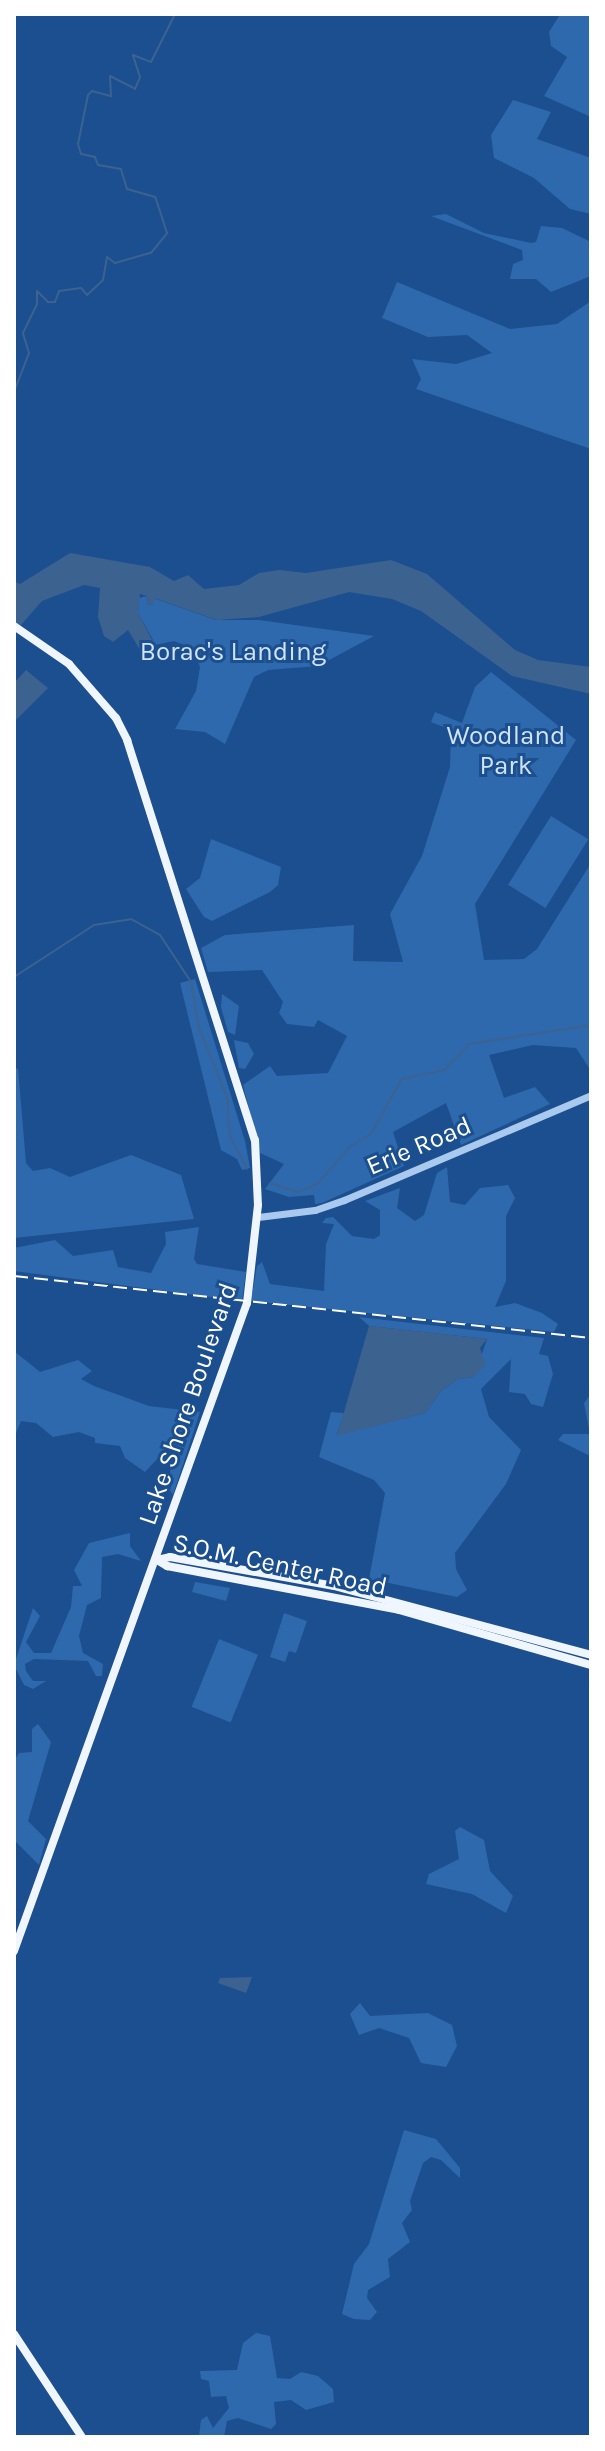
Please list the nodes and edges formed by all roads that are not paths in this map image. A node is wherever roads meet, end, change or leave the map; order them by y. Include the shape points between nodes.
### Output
1 (14, 626) edge
2 (591, 1095) edge
3 (258, 1217) junction
4 (157, 1560) junction
5 (591, 1655) edge
6 (591, 1665) edge
7 (14, 1951) edge
8 (14, 2334) edge
9 (82, 2437) edge

1 - 3 main road, Lake Shore Boulevard via 69,664 116,718 141,774 255,1140
2 - 3 street, Erie Road via 344,1200 315,1210
3 - 4 main road, Lake Shore Boulevard via 247,1303
4 - 5 main road, S.O.M. Center Road via 170,1557 334,1586
4 - 6 main road, S.O.M. Center Road via 399,1610
4 - 7 main road, Lake Shore Boulevard
8 - 9 main road

